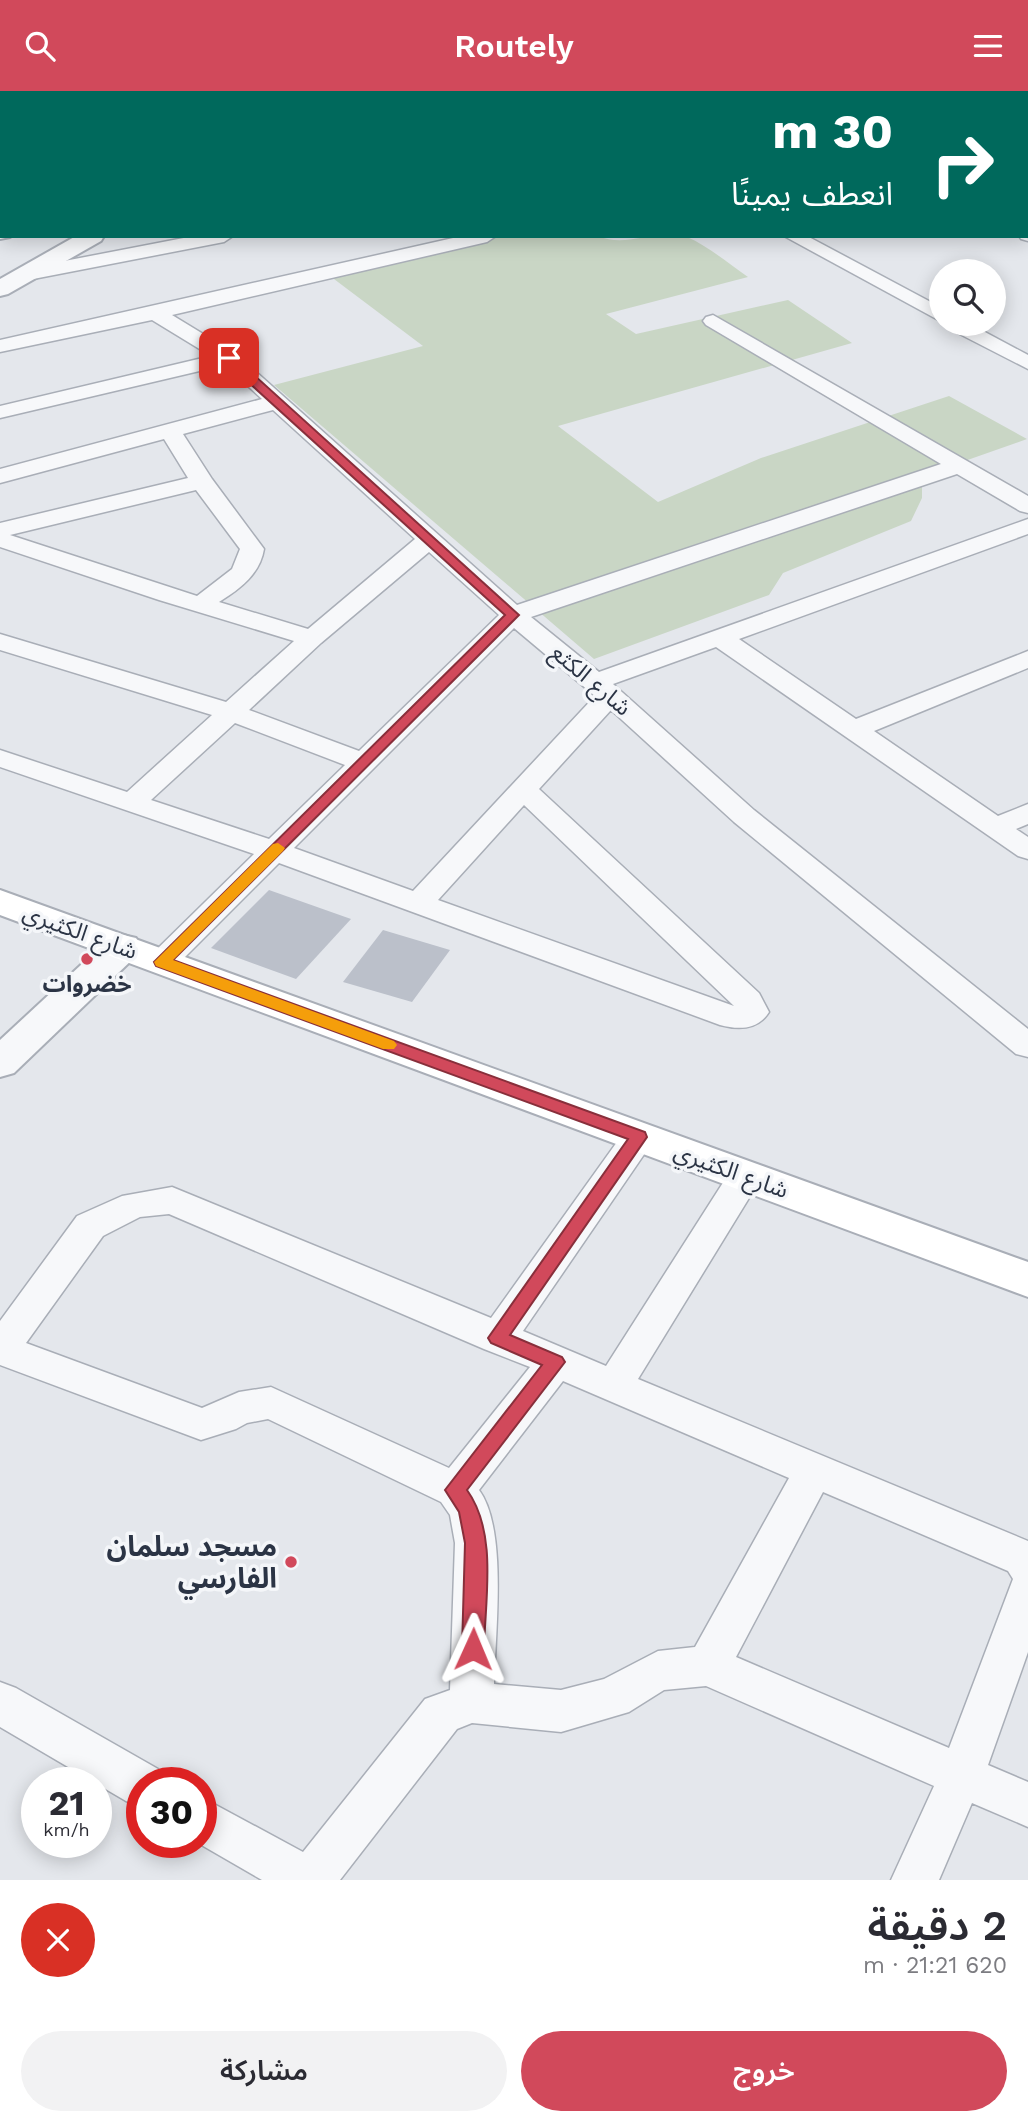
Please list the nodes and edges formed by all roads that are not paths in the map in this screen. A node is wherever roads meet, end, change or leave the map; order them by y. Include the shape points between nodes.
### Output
1 (85, 238) edge
2 (214, 238) edge
3 (399, 238) edge
4 (478, 238) edge
5 (797, 238) edge
6 (61, 244) edge
7 (419, 252) junction
8 (28, 274) junction
9 (0, 289) edge
10 (929, 310) edge
11 (155, 313) junction
12 (713, 321) dead end
13 (977, 336) edge
14 (0, 346) edge
15 (229, 358) junction
16 (1028, 363) edge
17 (277, 402) junction
18 (0, 412) edge
19 (170, 431) junction
20 (958, 466) junction
21 (0, 476) edge
22 (202, 482) junction
23 (1028, 506) edge
24 (1028, 526) edge
25 (0, 530) edge
26 (0, 539) edge
27 (429, 540) junction
28 (201, 604) junction
29 (513, 615) junction
30 (312, 638) junction
31 (719, 638) junction
32 (0, 642) edge
33 (1028, 659) edge
34 (603, 689) junction
35 (230, 712) junction
36 (854, 730) junction
37 (0, 758) edge
38 (365, 763) junction
39 (524, 790) junction
40 (131, 803) junction
41 (1028, 813) edge
42 (996, 827) junction
43 (1028, 850) edge
44 (274, 851) junction
45 (0, 902) edge
46 (418, 903) junction
47 (122, 947) junction
48 (162, 962) junction
49 (1028, 1046) edge
50 (0, 1063) edge
51 (639, 1137) junction
52 (745, 1176) junction
53 (1028, 1280) edge
54 (498, 1338) junction
55 (0, 1349) edge
56 (556, 1362) junction
57 (613, 1387) junction
58 (814, 1471) junction
59 (455, 1490) junction
60 (1028, 1566) edge
61 (1028, 1591) edge
62 (708, 1666) junction
63 (472, 1702) junction
64 (0, 1703) edge
65 (126, 1775) edge
66 (962, 1775) junction
67 (1028, 1805) edge
68 (217, 1828) edge
69 (309, 1880) edge
70 (915, 1880) edge

1 - 6 street
2 - 8 street
3 - 7 street
4 - 7 street
5 - 10 street
6 - 8 street
7 - 11 street
8 - 9 street
11 - 14 street
11 - 15 street, شارع الكثع
12 - 20 street
13 - 16 street
15 - 17 street, شارع الكثع
15 - 18 street
17 - 19 street
17 - 27 street, شارع الكثع
19 - 21 street
19 - 22 street
20 - 23 street
20 - 29 street
22 - 25 street
22 - 28 street via 252,548 252,561
24 - 31 street
26 - 28 street
27 - 29 street, شارع الكثع
27 - 30 street
28 - 30 street
29 - 34 street, شارع الكثع
29 - 38 street
30 - 35 street
31 - 34 street
31 - 36 street
32 - 35 street
33 - 36 street
34 - 39 street
34 - 49 street, شارع الكثع via 744,816
35 - 38 street
35 - 40 street
36 - 42 street
37 - 40 street
38 - 44 street
39 - 46 street
39 - 46 street via 748,1000 753,1012 731,1017
40 - 44 street
41 - 42 street
42 - 43 street
44 - 46 street
44 - 48 street
45 - 47 main road, شارع الكثيري
47 - 48 main road, شارع الكثيري
47 - 50 street
48 - 51 main road, شارع الكثيري
51 - 52 main road, شارع الكثيري
51 - 54 street
52 - 53 main road, شارع الكثيري
52 - 57 street
54 - 55 street via 172,1201 134,1205 90,1226
54 - 56 street
55 - 59 street via 201,1424 239,1408 271,1403
56 - 57 street
56 - 59 street
57 - 58 street
58 - 60 street via 1023,1558
58 - 62 street
59 - 63 street via 469,1509 476,1543
61 - 66 street
62 - 63 street via 658,1671 613,1697 561,1711
62 - 66 street
63 - 69 street via 441,1714
64 - 65 street
66 - 67 street
66 - 70 street
68 - 69 street

